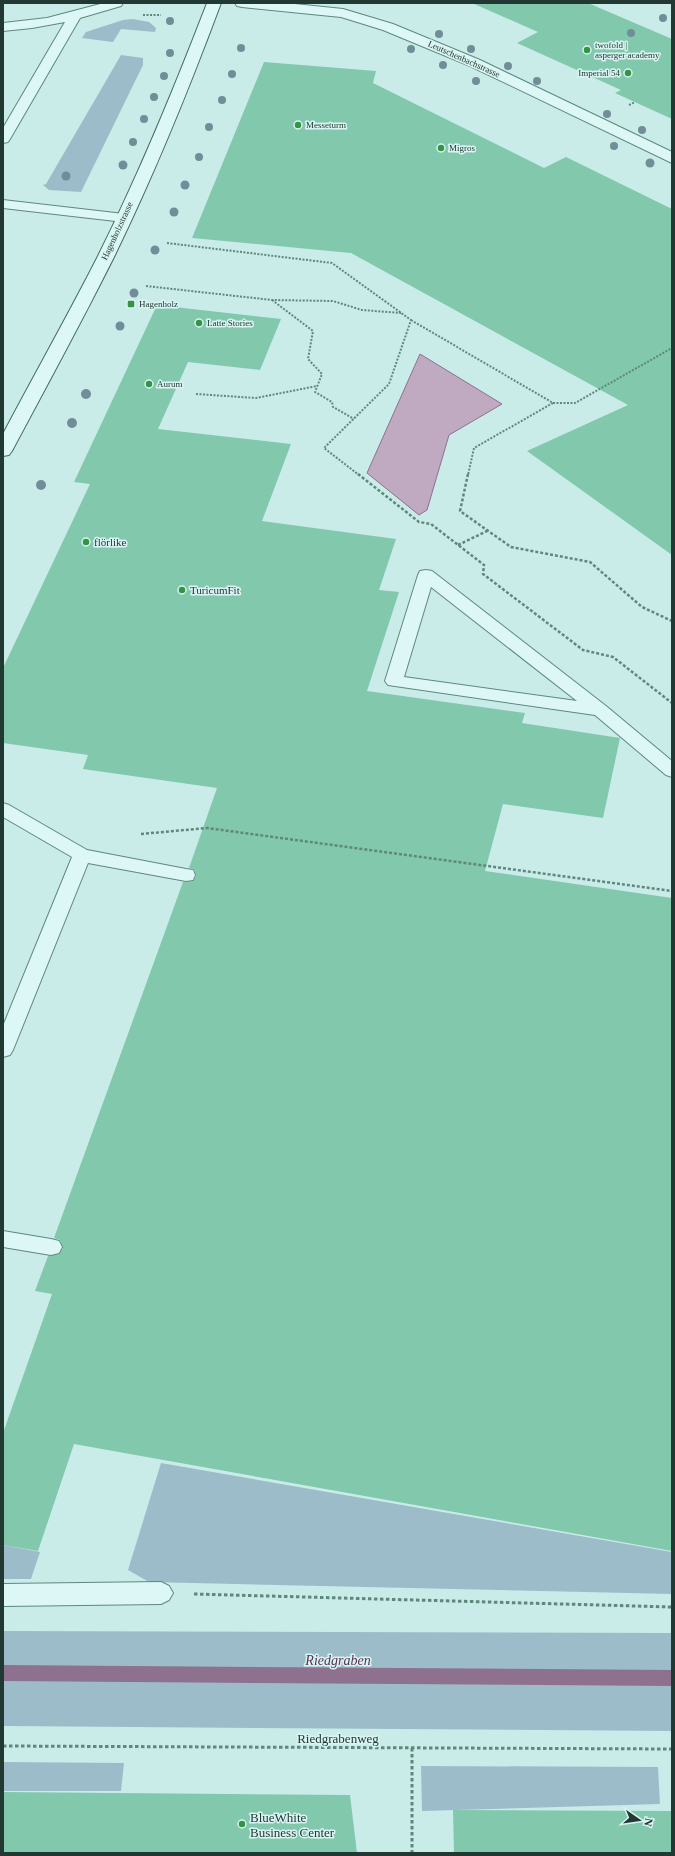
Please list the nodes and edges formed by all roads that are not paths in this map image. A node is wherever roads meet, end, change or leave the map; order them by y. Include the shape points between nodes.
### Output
1 (117, 3) edge
2 (214, 3) edge
3 (242, 3) edge
4 (75, 16) junction
5 (3, 27) edge
6 (3, 139) edge
7 (672, 158) edge
8 (3, 204) edge
9 (124, 218) junction
10 (3, 450) edge
11 (600, 710) junction
12 (672, 771) edge
13 (3, 809) edge
14 (82, 855) junction
15 (186, 875) dead end
16 (3, 1050) edge
17 (4, 1242) edge
18 (51, 1248) dead end
19 (161, 1593) road end
20 (3, 1595) edge

1 - 4 lane
2 - 9 street, Hagenholzstrasse via 190,70
3 - 7 street, Leutschenbachstrasse via 343,13 388,27 475,63
4 - 5 lane via 40,25
4 - 6 lane
8 - 9 lane
9 - 10 street, Hagenholzstrasse
11 - 11 lane via 394,681 426,576 594,705
11 - 12 lane
13 - 14 lane
14 - 15 lane
14 - 16 lane
17 - 18 lane
19 - 20 lane

